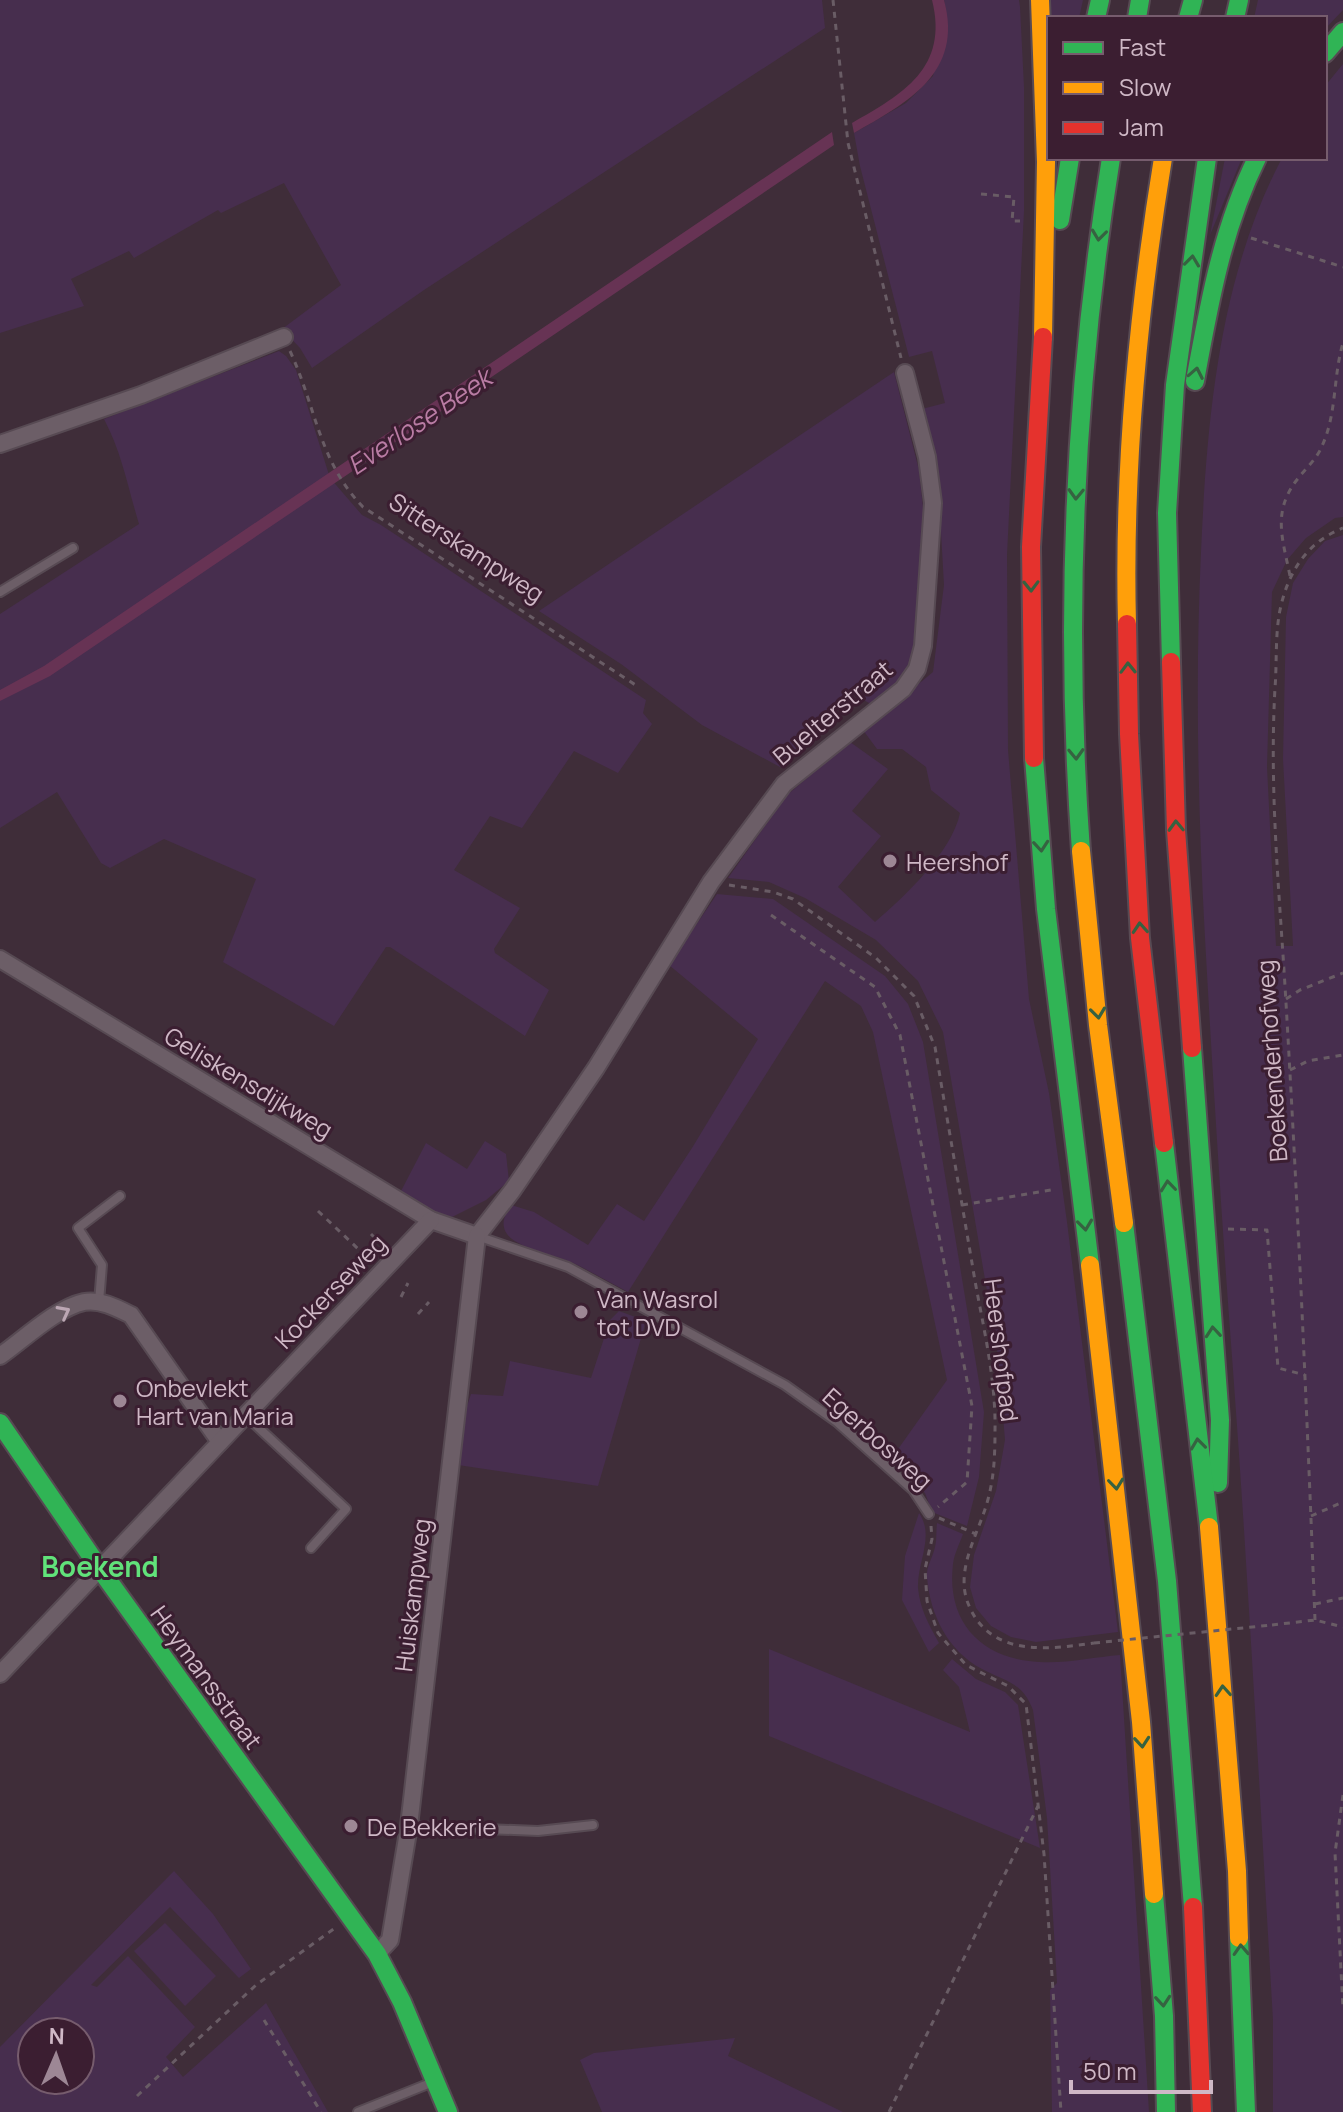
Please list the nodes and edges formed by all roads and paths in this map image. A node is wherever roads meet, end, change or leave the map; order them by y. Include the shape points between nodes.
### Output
1 (833, 0) edge
2 (1040, 0) edge
3 (1343, 32) edge
4 (1327, 51) edge
5 (1070, 160) edge
6 (1111, 160) edge
7 (1163, 160) edge
8 (1207, 160) edge
9 (1256, 160) edge
10 (981, 194) dead end
11 (1014, 197) dead end
12 (1229, 230) junction
13 (1343, 267) edge
14 (284, 337) joint
15 (1343, 343) edge
16 (1042, 368) junction
17 (905, 373) joint
18 (0, 444) edge
19 (1343, 528) edge
20 (73, 548) dead end
21 (1290, 576) junction
22 (1169, 589) junction
23 (0, 592) edge
24 (637, 686) dead end
25 (711, 882) junction
26 (771, 915) dead end
27 (0, 959) edge
28 (1343, 973) edge
29 (1286, 999) junction
30 (1343, 1055) edge
31 (1290, 1070) junction
32 (1060, 1188) dead end
33 (120, 1196) dead end
34 (962, 1205) junction
35 (318, 1211) dead end
36 (431, 1220) junction
37 (1204, 1228) junction
38 (477, 1236) junction
39 (382, 1272) junction
40 (408, 1283) dead end
41 (401, 1297) dead end
42 (429, 1302) dead end
43 (99, 1303) junction
44 (418, 1314) dead end
45 (0, 1356) edge
46 (1306, 1375) junction
47 (245, 1415) junction
48 (0, 1423) edge
49 (220, 1442) junction
50 (1343, 1502) edge
51 (929, 1514) junction
52 (1311, 1516) junction
53 (976, 1534) junction
54 (311, 1548) dead end
55 (100, 1569) junction
56 (1215, 1577) junction
57 (1343, 1598) edge
58 (1315, 1604) junction
59 (1315, 1620) junction
60 (1343, 1627) edge
61 (0, 1674) edge
62 (1343, 1795) edge
63 (1038, 1805) junction
64 (593, 1825) dead end
65 (409, 1826) junction
66 (350, 1917) junction
67 (377, 1954) junction
68 (1343, 2009) edge
69 (264, 2020) dead end
70 (434, 2081) junction
71 (137, 2096) dead end
72 (321, 2112) edge
73 (358, 2112) edge
74 (448, 2112) edge
75 (889, 2112) edge
76 (1061, 2112) edge
77 (1166, 2112) edge
78 (1202, 2112) edge
79 (1246, 2112) edge

1 - 17 path via 848,143
2 - 16 main road via 1046,162
3 - 4 main road
5 - 16 main road
6 -> 78 main road via 1077,459 1077,793 1179,1717
56 -> 7 main road via 1140,938 1129,734 1129,485 1138,356
22 -> 8 main road via 1167,513 1175,385
9 - 12 main road
10 - 11 path
12 - 13 path
22 -> 12 main road via 1194,385
14 - 18 street
14 - 24 path, Sitterskampweg via 330,463 363,507
15 - 21 path via 1322,448 1283,498 1281,528
16 -> 77 main road via 1031,547 1033,744 1046,909 1141,1722 1164,2016
17 - 25 street, Buelterstraat via 933,503 917,669 903,689 784,784
19 - 21 path, Boekenderhofweg via 1315,541
20 - 23 lane
21 - 29 path, Boekenderhofweg via 1279,612 1272,752
37 -> 22 main road via 1176,830
25 - 34 path, Heershofpad via 793,899 876,958 914,996 935,1047
25 - 38 street, Buelterstraat via 596,1068
26 - 51 path via 875,987 900,1035 972,1406 967,1482
27 - 36 street, Geliskensdijkweg
28 - 29 path
29 - 31 path, Boekenderhofweg
30 - 31 path
31 - 46 path, Boekenderhofweg
32 - 34 path
33 - 43 lane via 78,1228 102,1265
34 - 53 path, Heershofpad via 996,1408 994,1469
35 - 39 path
36 - 38 street, Geliskensdijkweg
36 - 39 street, Kockerseweg
37 - 46 path via 1267,1230 1278,1368
56 -> 37 main road via 1220,1420
38 - 51 lane, Egerbosweg via 568,1267 785,1385 837,1422 913,1490
38 - 65 street, Huiskampweg
39 - 47 street, Kockerseweg
40 - 41 path
42 - 44 path
45 -> 43 street via 61,1312 85,1302
43 - 49 street via 131,1315
46 - 52 path, Boekenderhofweg
47 - 49 street, Kockerseweg
47 - 54 lane via 346,1509
48 - 55 main road, Heymansstraat
49 - 55 street, Kockerseweg
50 - 52 path
51 - 53 path
51 - 63 path, Egerbosweg via 927,1601 938,1633 966,1665 1008,1686 1026,1704
52 - 58 path, Boekenderhofweg
53 - 59 path, Heershofpad, bridge via 966,1558 970,1608 986,1630 1018,1648
55 - 61 street, Kockerseweg
55 - 66 main road, Heymansstraat
79 -> 56 main road via 1237,1871
57 - 58 path
58 - 59 path, Boekenderhofweg
59 - 60 path, Heershofpad
62 - 68 path via 1335,1853
63 - 75 path
63 - 76 path, Egerbosweg
64 - 65 lane via 538,1831
65 - 67 street, Huiskampweg via 390,1940
66 - 67 main road, Heymansstraat
66 - 71 path via 256,1985
67 - 70 main road, Heymansstraat
69 - 72 path
70 - 73 lane
70 - 74 main road, Heymansstraat

